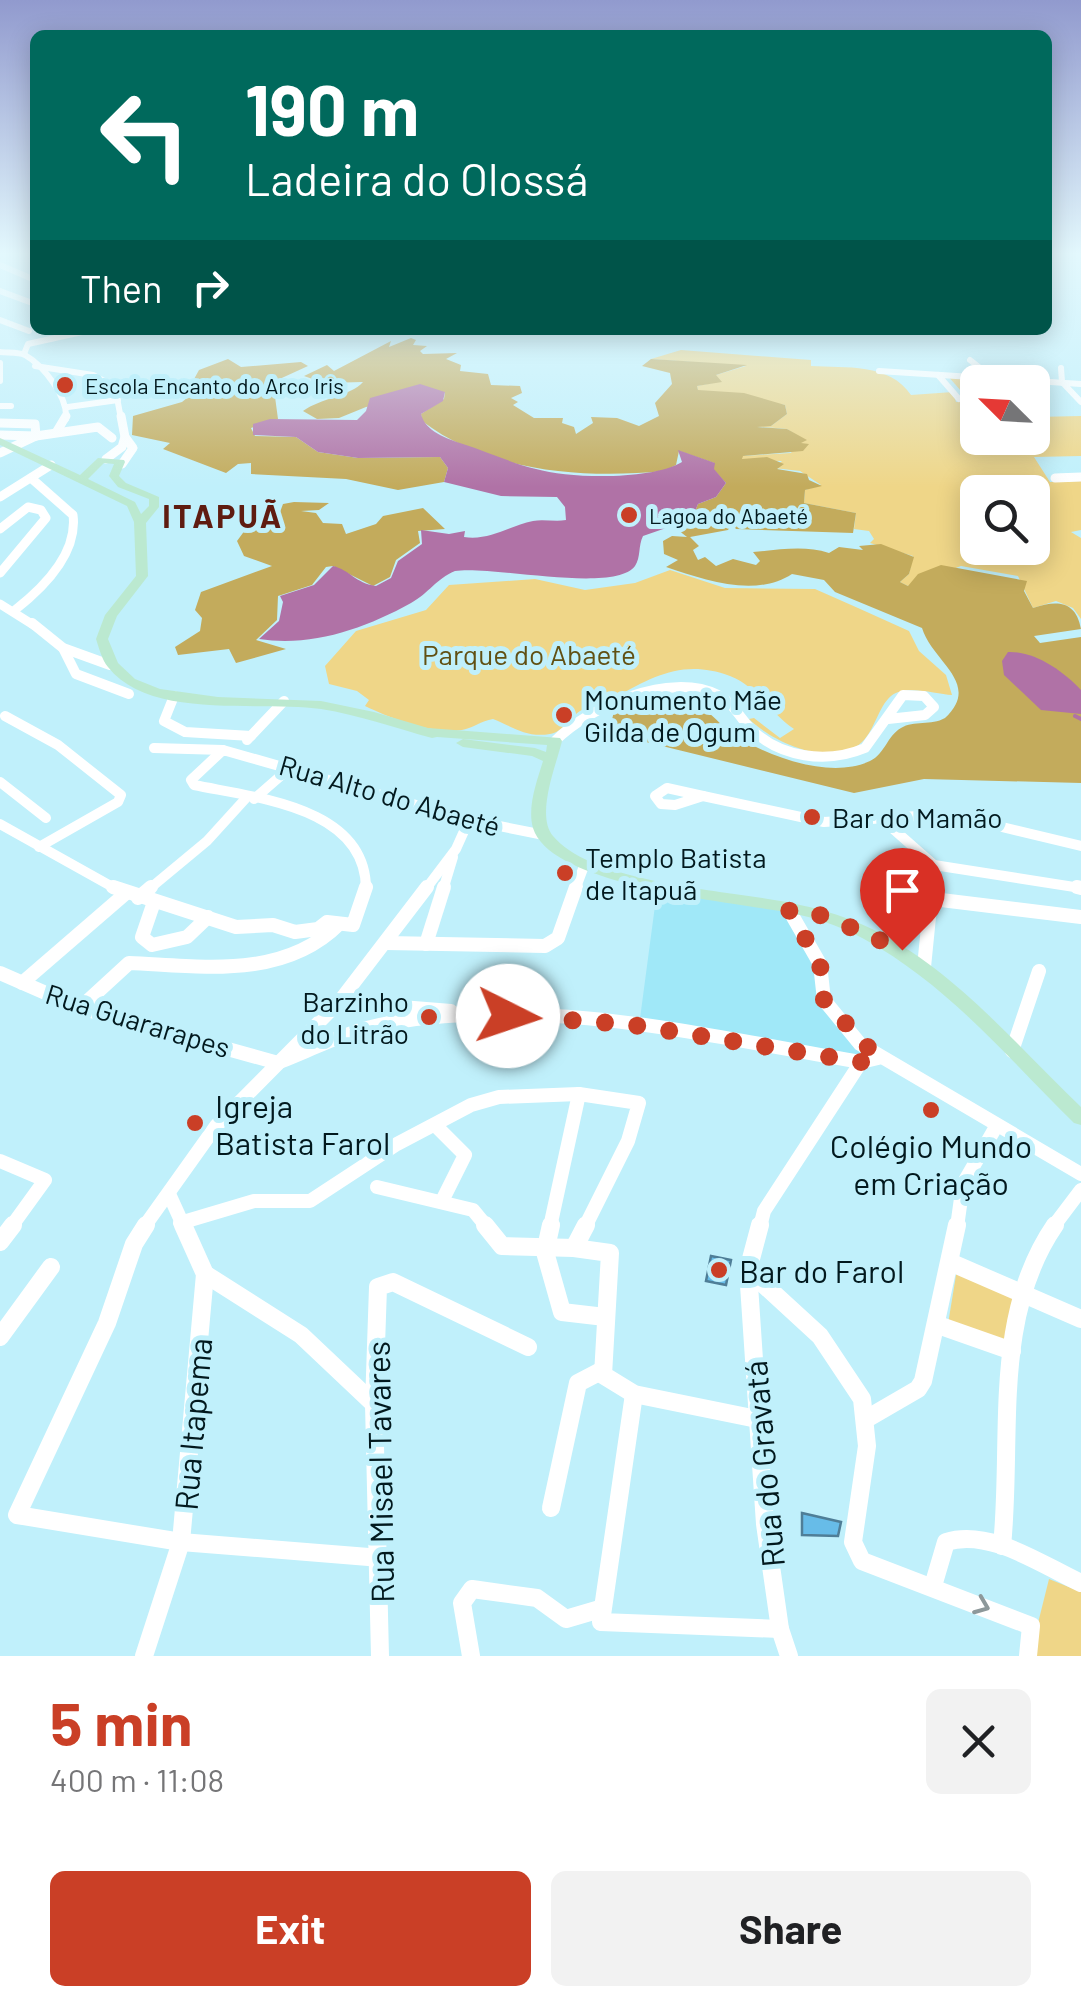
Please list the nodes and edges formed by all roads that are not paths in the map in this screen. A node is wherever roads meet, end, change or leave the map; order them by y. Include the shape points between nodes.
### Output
1 (69, 335) edge
2 (0, 352) edge
3 (24, 354) junction
4 (0, 363) edge
5 (35, 366) junction
6 (70, 371) junction
7 (879, 371) dead end
8 (938, 374) junction
9 (47, 379) junction
10 (0, 381) edge
11 (1062, 382) junction
12 (1077, 383) edge
13 (959, 399) dead end
14 (118, 400) junction
15 (1081, 402) edge
16 (0, 406) edge
17 (11, 406) dead end
18 (68, 407) junction
19 (0, 423) edge
20 (57, 432) junction
21 (36, 436) junction
22 (125, 437) junction
23 (0, 438) edge
24 (112, 438) dead end
25 (15, 449) junction
26 (0, 453) edge
27 (106, 460) junction
28 (122, 464) junction
29 (51, 465) junction
30 (1081, 477) edge
31 (31, 478) junction
32 (84, 478) junction
33 (1055, 478) dead end
34 (0, 498) edge
35 (154, 500) junction
36 (131, 504) junction
37 (140, 522) junction
38 (0, 529) edge
39 (1, 570) edge
40 (0, 604) edge
41 (15, 610) junction
42 (63, 648) junction
43 (110, 664) junction
44 (129, 694) dead end
45 (174, 696) junction
46 (284, 701) junction
47 (5, 716) dead end
48 (888, 719) dead end
49 (251, 736) junction
50 (466, 739) junction
51 (556, 741) junction
52 (154, 748) dead end
53 (223, 750) junction
54 (237, 750) junction
55 (547, 757) junction
56 (292, 766) junction
57 (0, 782) edge
58 (706, 795) dead end
59 (250, 798) junction
60 (46, 818) dead end
61 (469, 820) junction
62 (883, 820) junction
63 (4, 824) edge
64 (544, 835) junction
65 (1081, 846) edge
66 (39, 847) junction
67 (456, 849) junction
68 (584, 866) junction
69 (934, 866) junction
70 (1081, 888) edge
71 (132, 896) junction
72 (933, 899) junction
73 (154, 902) junction
74 (789, 910) junction
75 (1081, 917) edge
76 (208, 918) junction
77 (344, 926) junction
78 (386, 943) junction
79 (426, 944) junction
80 (924, 967) junction
81 (1040, 971) dead end
82 (0, 973) edge
83 (22, 983) junction
84 (339, 1002) junction
85 (80, 1008) junction
86 (475, 1013) junction
87 (1012, 1052) junction
88 (878, 1058) junction
89 (278, 1062) junction
90 (861, 1062) junction
91 (579, 1094) junction
92 (1081, 1118) edge
93 (997, 1125) junction
94 (436, 1126) junction
95 (0, 1162) edge
96 (1081, 1174) edge
97 (377, 1187) dead end
98 (1081, 1190) edge
99 (168, 1194) junction
100 (444, 1200) junction
101 (180, 1223) junction
102 (0, 1242) edge
103 (548, 1244) junction
104 (574, 1248) junction
105 (952, 1263) junction
106 (51, 1267) dead end
107 (748, 1270) junction
108 (205, 1274) junction
109 (1020, 1292) junction
110 (605, 1316) junction
111 (1081, 1319) edge
112 (938, 1325) junction
113 (0, 1337) edge
114 (528, 1346) dead end
115 (1012, 1351) junction
116 (601, 1371) junction
117 (627, 1390) junction
118 (374, 1404) junction
119 (868, 1418) junction
120 (757, 1419) junction
121 (551, 1508) dead end
122 (181, 1542) junction
123 (1002, 1546) junction
124 (381, 1558) junction
125 (1081, 1584) edge
126 (934, 1586) junction
127 (603, 1617) junction
128 (780, 1629) junction
129 (144, 1656) edge
130 (380, 1656) edge
131 (471, 1656) edge
132 (789, 1656) edge
133 (1028, 1656) edge

1 - 3 street via 28,344
2 - 3 street
3 - 5 street
4 - 10 street
5 - 6 street
5 - 9 street
6 - 9 street
6 - 14 street via 102,378 115,387
7 - 8 street
8 - 11 street
8 - 13 street
9 - 18 street
11 - 12 street
11 - 12 street via 1066,369
11 - 15 street
14 - 18 street
14 - 22 street
16 - 17 street
18 - 20 street via 66,424
19 - 21 street via 34,424
20 - 21 street
20 - 24 street via 98,427
21 - 23 street
21 - 25 street
22 - 27 street
22 - 28 street via 133,451
23 - 25 street
25 - 26 street
25 - 29 street
27 - 28 street
27 - 32 street
28 - 35 street via 115,479
29 - 31 street
29 - 32 street
30 - 33 street
31 - 34 street
31 - 41 street via 76,524 48,584
32 - 36 street
35 - 36 street
35 - 37 street
36 - 37 street
37 - 43 street via 142,576 102,638
38 - 39 street via 28,507 46,520
40 - 41 street
41 - 42 street
42 - 43 street
42 - 44 street via 76,674
43 - 45 street via 138,685
45 - 46 street
45 - 49 street, Rua Alto do Abaeté via 164,721 182,731
46 - 49 street
46 - 50 street
47 - 66 street via 58,745 122,797
48 - 51 street via 854,754 810,755 761,737 718,694 671,688 590,712
49 - 54 street
50 - 51 street
50 - 55 street
51 - 55 street
52 - 53 street, Rua Alto do Abaeté
53 - 54 street, Rua Alto do Abaeté
53 - 59 street via 192,782
54 - 56 street, Rua Alto do Abaeté
55 - 64 street via 540,806
56 - 59 street
56 - 61 street, Rua Alto do Abaeté
57 - 60 street
58 - 62 street via 819,822
59 - 71 street via 208,841
59 - 77 street via 329,821 358,844 366,860 365,897
61 - 64 street, Rua Alto do Abaeté
61 - 67 street
62 - 65 street via 946,817
62 - 69 street
63 - 66 street
64 - 68 street
66 - 71 street
67 - 78 street
67 - 79 street
68 - 74 street
68 - 79 street via 552,944
69 - 70 street
69 - 72 street
71 - 73 street
71 - 83 street
72 - 75 street
72 - 80 street
73 - 76 street
73 - 76 street via 142,928 152,945 188,936
74 - 80 street via 857,928
74 - 88 street via 820,964 824,1000
76 - 77 street via 294,932 326,922
77 - 85 street via 252,968 129,963
78 - 79 street
78 - 84 street
80 - 87 street
81 - 87 street
82 - 83 street, Rua Guararapes
83 - 85 street, Rua Guararapes
84 - 86 street
84 - 89 street
85 - 89 street, Rua Guararapes
86 - 89 street via 388,1024
86 - 90 street via 627,1024
87 - 92 street
88 - 90 street
88 - 93 street
89 - 99 street via 216,1126
90 - 107 street, Rua do Gravatá via 764,1211
91 - 94 street via 499,1097
91 - 103 street
91 - 104 street via 634,1100 640,1108
93 - 96 street
93 - 105 street via 962,1184
94 - 100 street via 465,1155
94 - 101 street via 310,1201 254,1201
95 - 102 street via 44,1180
97 - 100 street
98 - 109 street via 1047,1235
99 - 101 street
99 - 122 street via 134,1244 107,1323 17,1514
100 - 103 street via 483,1217 496,1242
101 - 108 street
103 - 104 street
103 - 110 street via 545,1260 562,1312
104 - 110 street via 610,1254
105 - 109 street
105 - 112 street
106 - 113 street
107 - 119 street via 799,1310 849,1378
107 - 120 street, Rua do Gravatá
108 - 118 street via 300,1336
108 - 122 street, Rua Itapema
109 - 111 street
109 - 115 street
110 - 116 street
112 - 115 street
112 - 119 street via 918,1389
114 - 118 street, Rua Misael Tavares via 394,1282 378,1288
115 - 123 street
116 - 117 street
116 - 121 street via 578,1383 572,1397
117 - 120 street
117 - 127 street
118 - 124 street, Rua Misael Tavares
119 - 126 street via 853,1542 870,1566
120 - 128 street, Rua do Gravatá
122 - 124 street
122 - 129 street, Rua Itapema
123 - 125 street
123 - 126 street via 951,1538
124 - 130 street, Rua Misael Tavares
126 -> 133 street via 1030,1626
127 - 128 street
127 - 131 street via 566,1618 537,1598 472,1589 462,1603
128 - 132 street, Rua do Gravatá

